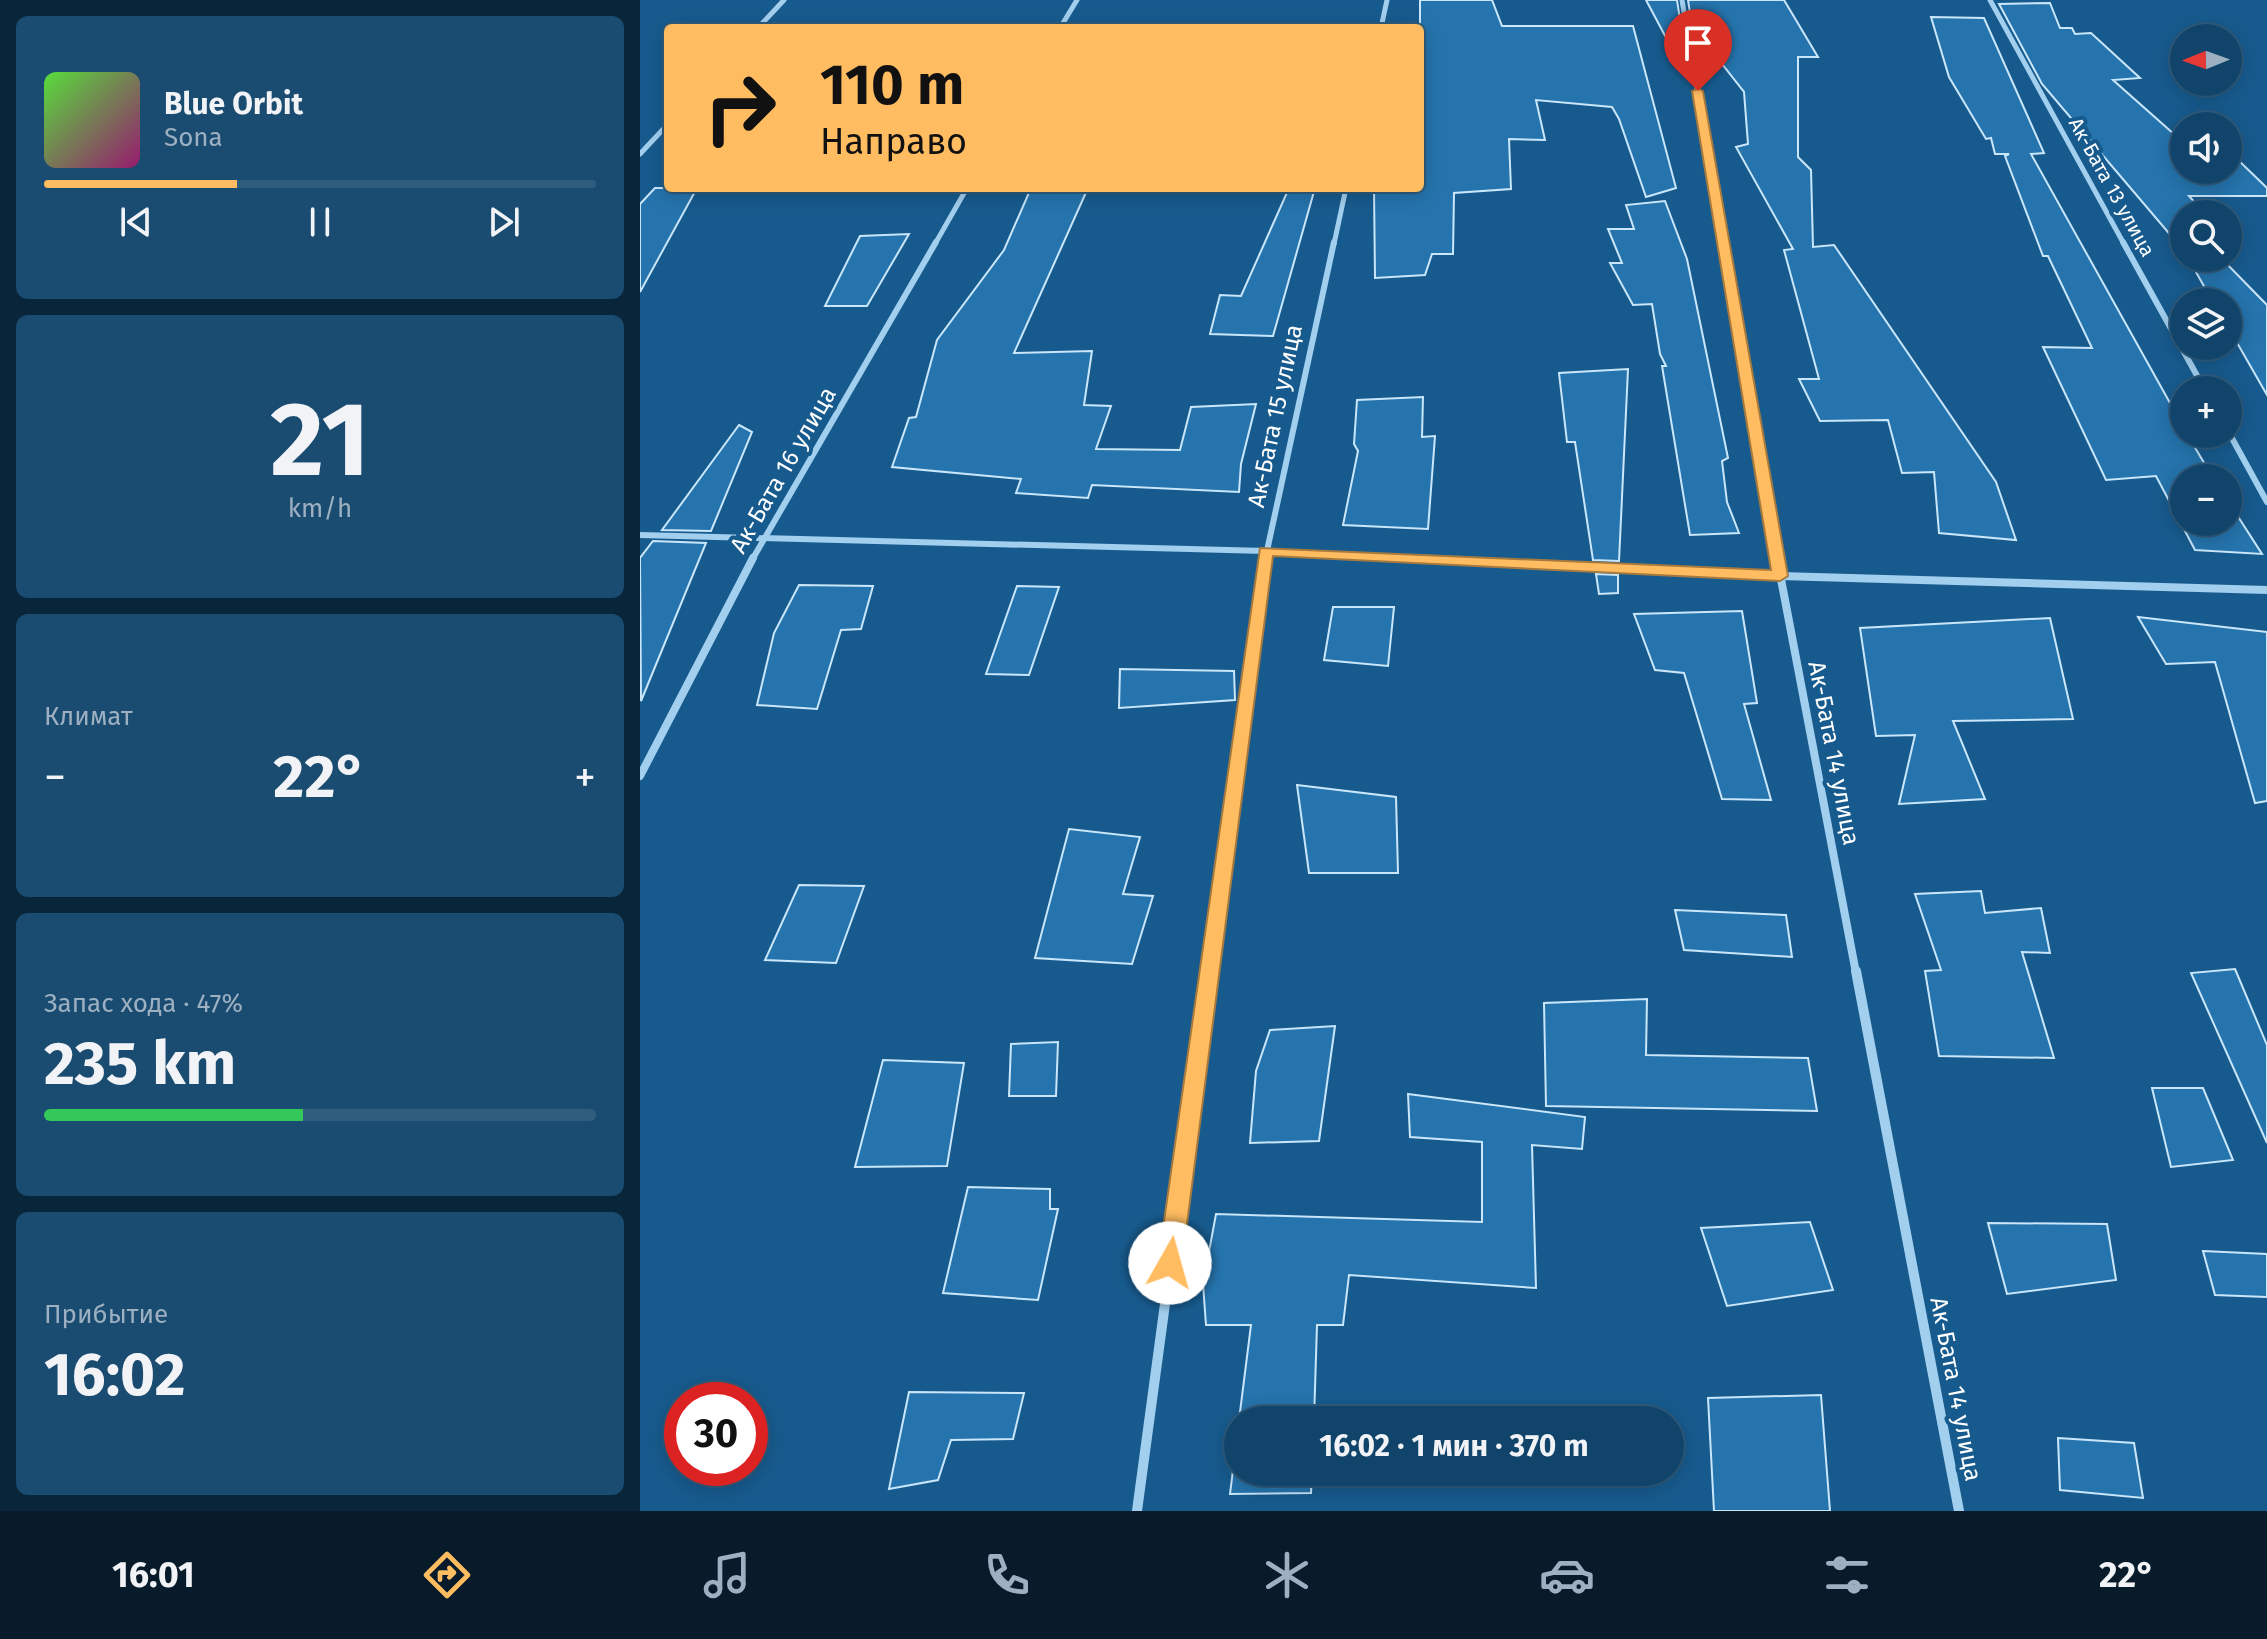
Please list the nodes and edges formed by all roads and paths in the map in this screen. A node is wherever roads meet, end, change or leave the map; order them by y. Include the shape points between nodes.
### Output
1 (784, 0) edge
2 (1077, 0) edge
3 (1387, 0) edge
4 (1682, 0) edge
5 (1990, 0) edge
6 (762, 24) edge
7 (1062, 24) edge
8 (1382, 24) edge
9 (664, 128) edge
10 (640, 154) edge
11 (965, 192) edge
12 (1345, 192) edge
13 (2197, 376) edge
14 (2237, 448) edge
15 (2267, 502) edge
16 (640, 535) edge
17 (764, 537) junction
18 (1266, 551) junction
19 (1780, 576) junction
20 (2267, 590) edge
21 (640, 776) edge
22 (1137, 1511) edge
23 (1959, 1511) edge

1 - 6 street
2 - 7 street
3 - 8 street
4 - 19 street, Ак-Бата 14 улица
5 - 13 street, Ак-Бата 13 улица
9 - 10 street
11 - 17 street, Ак-Бата 16 улица
12 - 18 street, Ак-Бата 15 улица
14 - 15 street
16 - 17 street
17 - 18 street
17 - 21 street, Ак-Бата 16 улица
18 - 19 street
18 - 22 street, Ак-Бата 15 улица
19 - 20 street
19 - 23 street, Ак-Бата 14 улица

